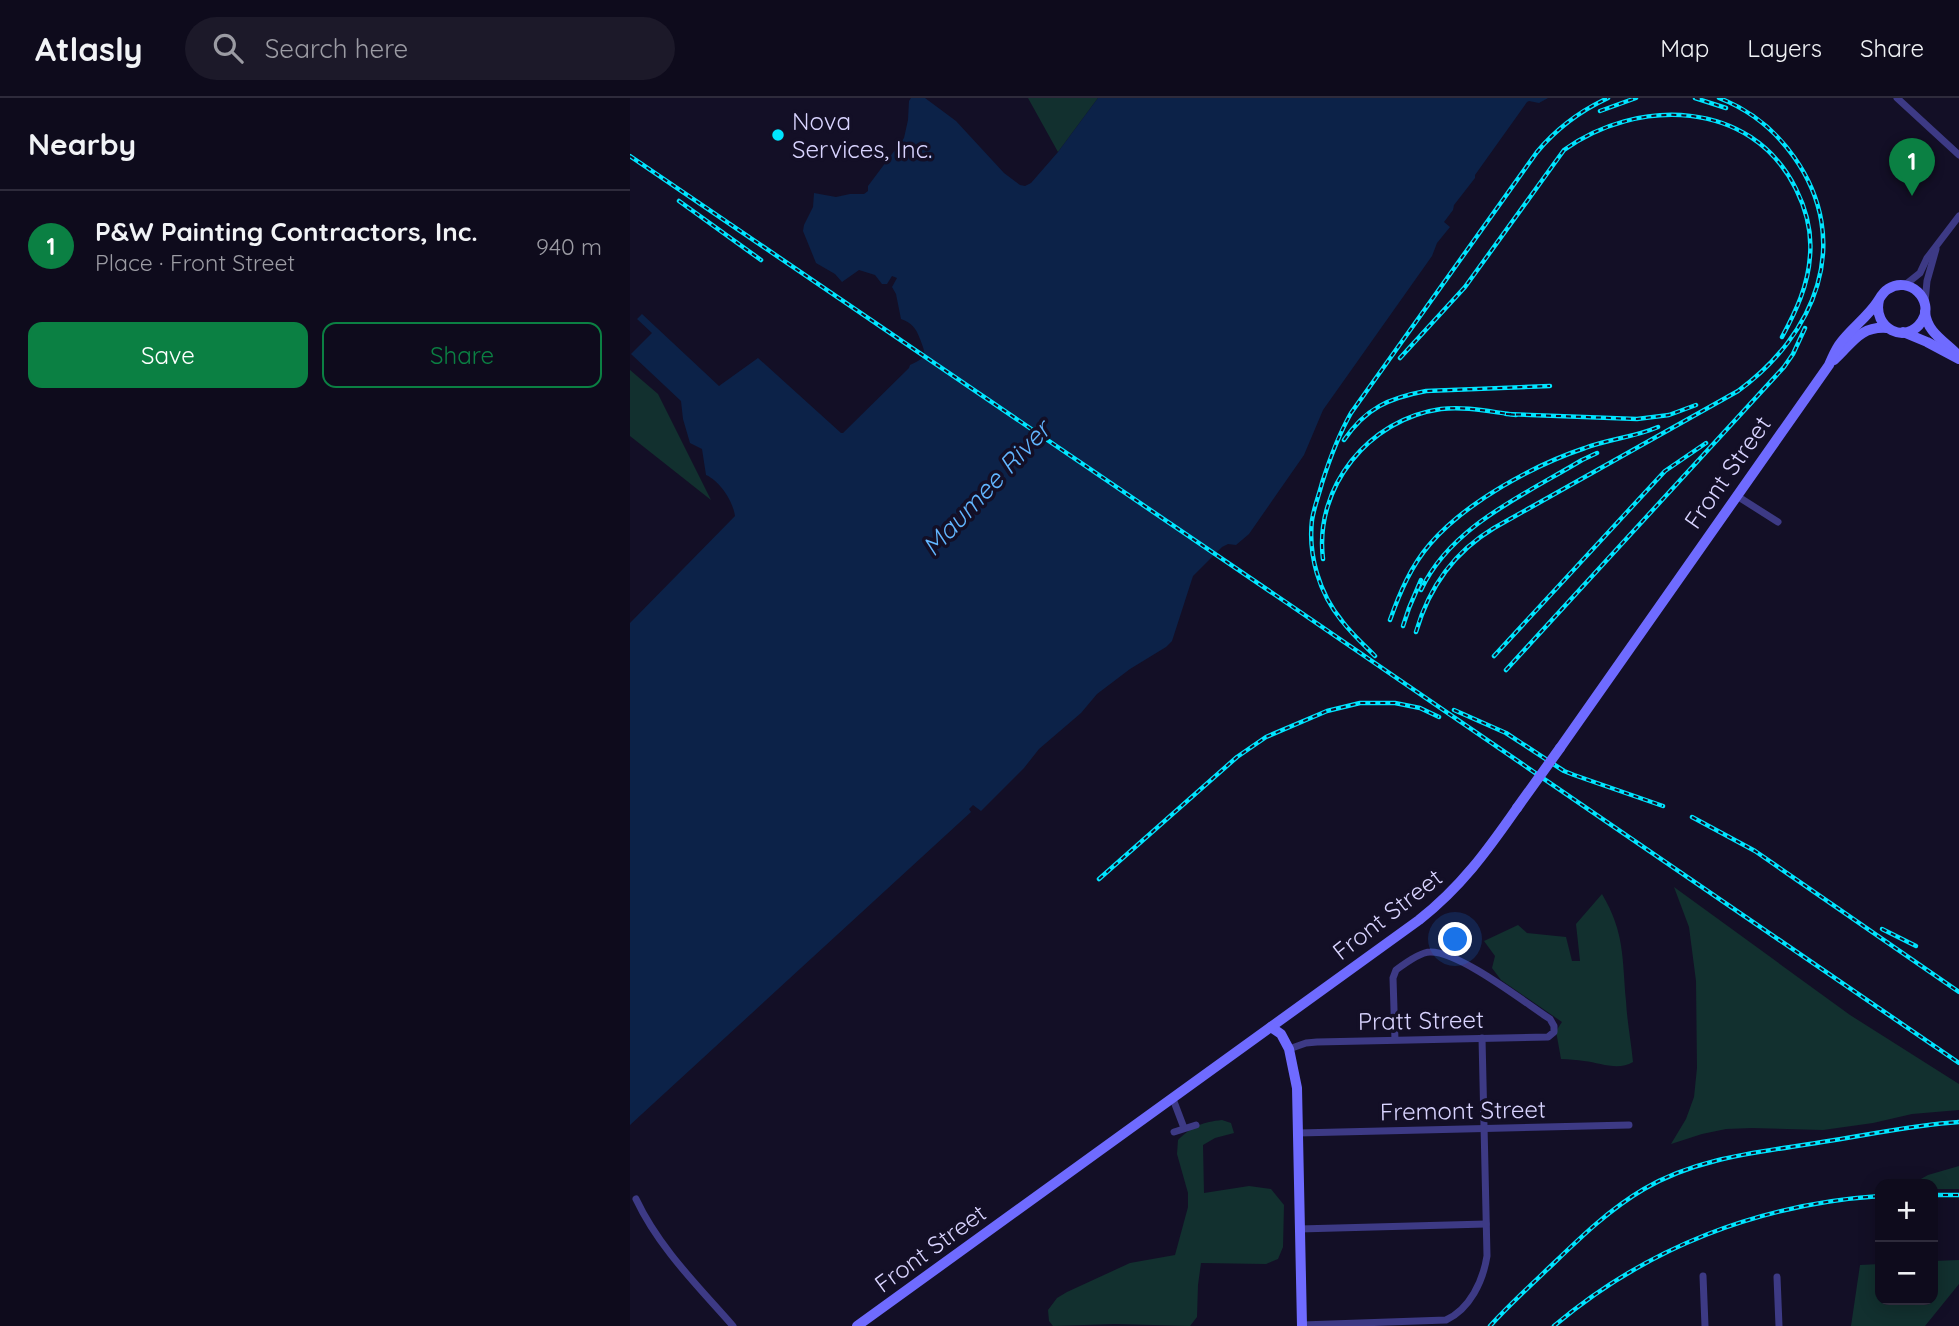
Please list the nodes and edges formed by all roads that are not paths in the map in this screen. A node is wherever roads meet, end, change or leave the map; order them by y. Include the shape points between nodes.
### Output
1 (1897, 98) edge
2 (1959, 155) edge
3 (1959, 216) edge
4 (1937, 245) junction
5 (1905, 285) junction
6 (1879, 300) junction
7 (1925, 309) junction
8 (1887, 328) junction
9 (1903, 332) junction
10 (1959, 358) edge
11 (1829, 365) junction
12 (1737, 496) junction
13 (1778, 522) dead end
14 (1271, 1027) junction
15 (1482, 1038) junction
16 (1395, 1040) junction
17 (1289, 1049) junction
18 (1173, 1098) junction
19 (1196, 1125) dead end
20 (1629, 1125) dead end
21 (1184, 1128) junction
22 (1484, 1128) junction
23 (1174, 1132) dead end
24 (1298, 1133) junction
25 (636, 1199) dead end
26 (1486, 1224) junction
27 (1299, 1229) junction
28 (1703, 1276) dead end
29 (1777, 1277) dead end
30 (1302, 1325) edge
31 (733, 1326) edge
32 (857, 1326) edge
33 (1705, 1326) edge
34 (1779, 1326) edge

1 - 2 street
3 - 4 street
4 - 5 street via 1920,273
4 - 7 street
5 - 6 street via 1888,289
5 - 7 street via 1919,292
6 - 8 street via 1879,316
6 - 11 street, Front Street via 1839,344
7 - 9 street via 1919,325
7 - 10 street via 1930,328
8 - 9 street
8 - 11 street, Front Street via 1860,333
9 - 10 street
11 - 12 street, Front Street
12 - 13 street
12 - 14 street, Front Street, bridge via 1478,864 1419,920
14 - 17 street
14 - 18 street, Front Street
15 - 16 street, Pratt Street
15 - 16 street, Pratt Street via 1548,1037 1554,1026 1468,964 1432,952 1396,970
15 - 22 street
16 - 17 street, Pratt Street via 1307,1043
17 - 24 street via 1297,1088
18 - 21 street
18 - 32 street, Front Street
19 - 21 street
20 - 22 street, Fremont Street
21 - 23 street
22 - 24 street, Fremont Street
22 - 26 street
24 - 27 street
25 - 31 street via 660,1240
26 - 27 street
26 - 30 street via 1487,1256 1479,1285 1460,1312 1446,1321
27 - 30 street
28 - 33 street
29 - 34 street

